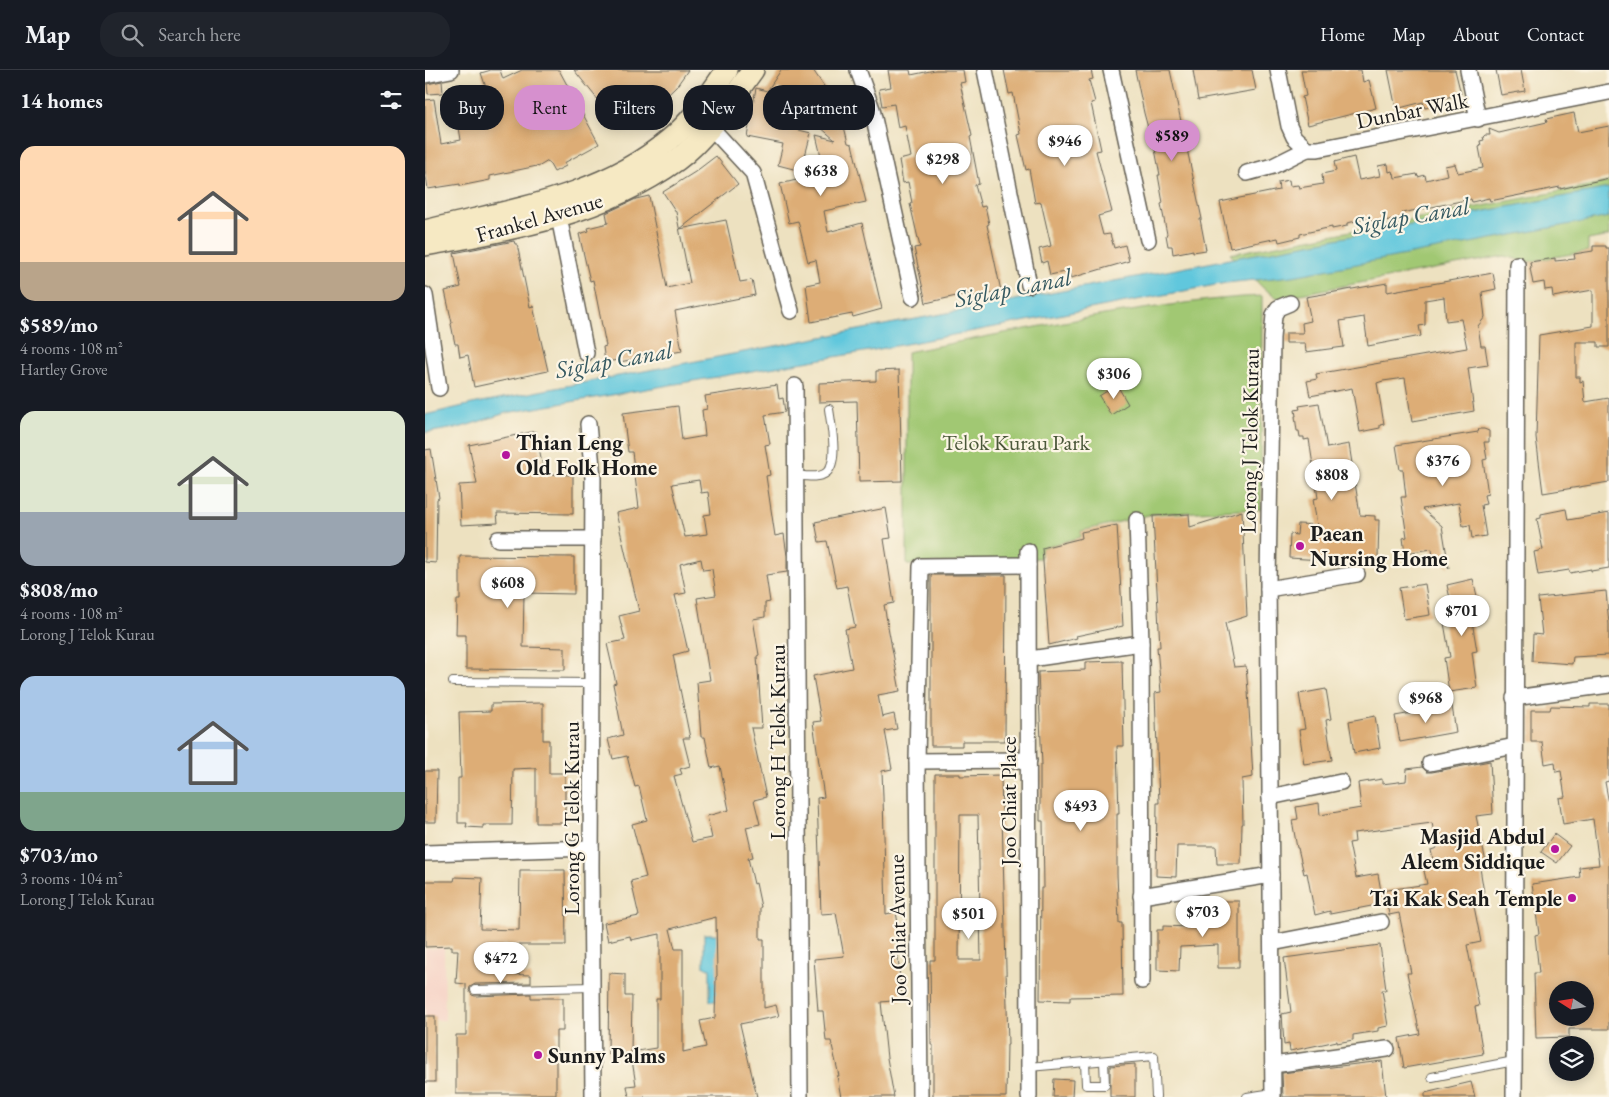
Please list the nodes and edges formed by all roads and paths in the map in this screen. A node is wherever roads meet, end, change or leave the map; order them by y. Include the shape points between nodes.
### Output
1 (451, 70) edge
2 (727, 70) edge
3 (753, 70) edge
4 (858, 70) edge
5 (985, 70) edge
6 (1111, 70) edge
7 (1279, 70) edge
8 (1468, 70) edge
9 (425, 75) edge
10 (720, 85) edge
11 (738, 85) edge
12 (1609, 92) edge
13 (1478, 119) junction
14 (687, 130) edge
15 (697, 130) edge
16 (713, 130) edge
17 (1307, 149) junction
18 (1247, 173) dead end
19 (559, 217) junction
20 (425, 231) edge
21 (1148, 240) dead end
22 (425, 246) edge
23 (1517, 264) dead end
24 (1029, 285) dead end
25 (425, 295) edge
26 (913, 297) dead end
27 (1290, 304) dead end
28 (791, 311) dead end
29 (586, 353) dead end
30 (795, 386) dead end
31 (439, 388) dead end
32 (829, 409) dead end
33 (588, 424) dead end
34 (796, 475) junction
35 (1137, 520) dead end
36 (498, 539) dead end
37 (593, 539) junction
38 (921, 566) joint
39 (1357, 574) dead end
40 (1269, 589) junction
41 (1141, 643) junction
42 (1030, 659) junction
43 (453, 682) dead end
44 (593, 683) junction
45 (1609, 686) edge
46 (1515, 698) junction
47 (1515, 746) junction
48 (1029, 760) junction
49 (917, 761) junction
50 (1430, 763) dead end
51 (1341, 782) dead end
52 (1271, 797) junction
53 (591, 848) junction
54 (425, 853) edge
55 (1271, 875) junction
56 (1141, 896) junction
57 (1381, 922) dead end
58 (1272, 943) junction
59 (1142, 982) dead end
60 (592, 987) junction
61 (475, 990) dead end
62 (1387, 1049) dead end
63 (1104, 1061) junction
64 (1514, 1061) junction
65 (1085, 1062) junction
66 (1273, 1066) junction
67 (1029, 1067) junction
68 (1432, 1077) dead end
69 (1273, 1095) edge
70 (593, 1097) edge
71 (800, 1097) edge
72 (920, 1097) edge
73 (1029, 1097) edge
74 (1156, 1097) edge
75 (1247, 1097) edge
76 (1514, 1097) edge

1 - 9 street
2 - 10 street, Frankel Avenue
3 - 11 street, Frankel Avenue
4 - 26 street via 872,109
5 - 24 street
6 - 21 street
7 - 17 street via 1289,126 1294,137
8 - 13 street
12 - 13 street, Dunbar Walk
13 - 17 street, Dunbar Walk
14 - 20 street, Frankel Avenue via 641,162 598,184 553,199
15 - 19 street, Frankel Avenue via 678,159 597,204
16 - 28 street via 753,173
17 - 18 street via 1273,166
19 - 22 street, Frankel Avenue
19 - 29 street
23 - 46 street via 1521,512
25 - 31 street
27 - 40 street, Lorong J Telok Kurau via 1277,308 1272,324
30 - 34 street, Lorong H Telok Kurau
32 - 34 lane via 833,464 827,473 821,475
33 - 37 street, Lorong G Telok Kurau via 593,478
34 - 71 street, Lorong H Telok Kurau
35 - 41 street
36 - 37 street
37 - 44 street, Lorong G Telok Kurau
38 - 42 street, Joo Chiat Place via 1028,559
38 - 49 street, Joo Chiat Avenue
39 - 40 street
40 - 52 street, Lorong J Telok Kurau
41 - 42 street
41 - 56 street
42 - 48 street, Joo Chiat Place
43 - 44 lane
44 - 53 street, Lorong G Telok Kurau
45 - 46 street
46 - 47 street
47 - 50 street
47 - 64 street
48 - 49 street
48 - 67 street, Joo Chiat Place
49 - 72 street, Joo Chiat Avenue
51 - 52 street
52 - 55 street, Lorong J Telok Kurau
53 - 54 street
53 - 60 street, Lorong G Telok Kurau
55 - 56 street
55 - 58 street, Lorong J Telok Kurau
56 - 59 street
57 - 58 street
58 - 66 street, Lorong J Telok Kurau
60 - 61 lane
60 - 70 street, Lorong G Telok Kurau
62 - 66 street
63 - 65 lane
63 - 65 lane via 1105,1085 1086,1085
63 - 74 lane via 1154,1056
64 - 68 lane
64 - 76 street
65 - 67 lane
66 - 69 street, Lorong J Telok Kurau
67 - 73 street, Joo Chiat Place
69 - 75 lane

